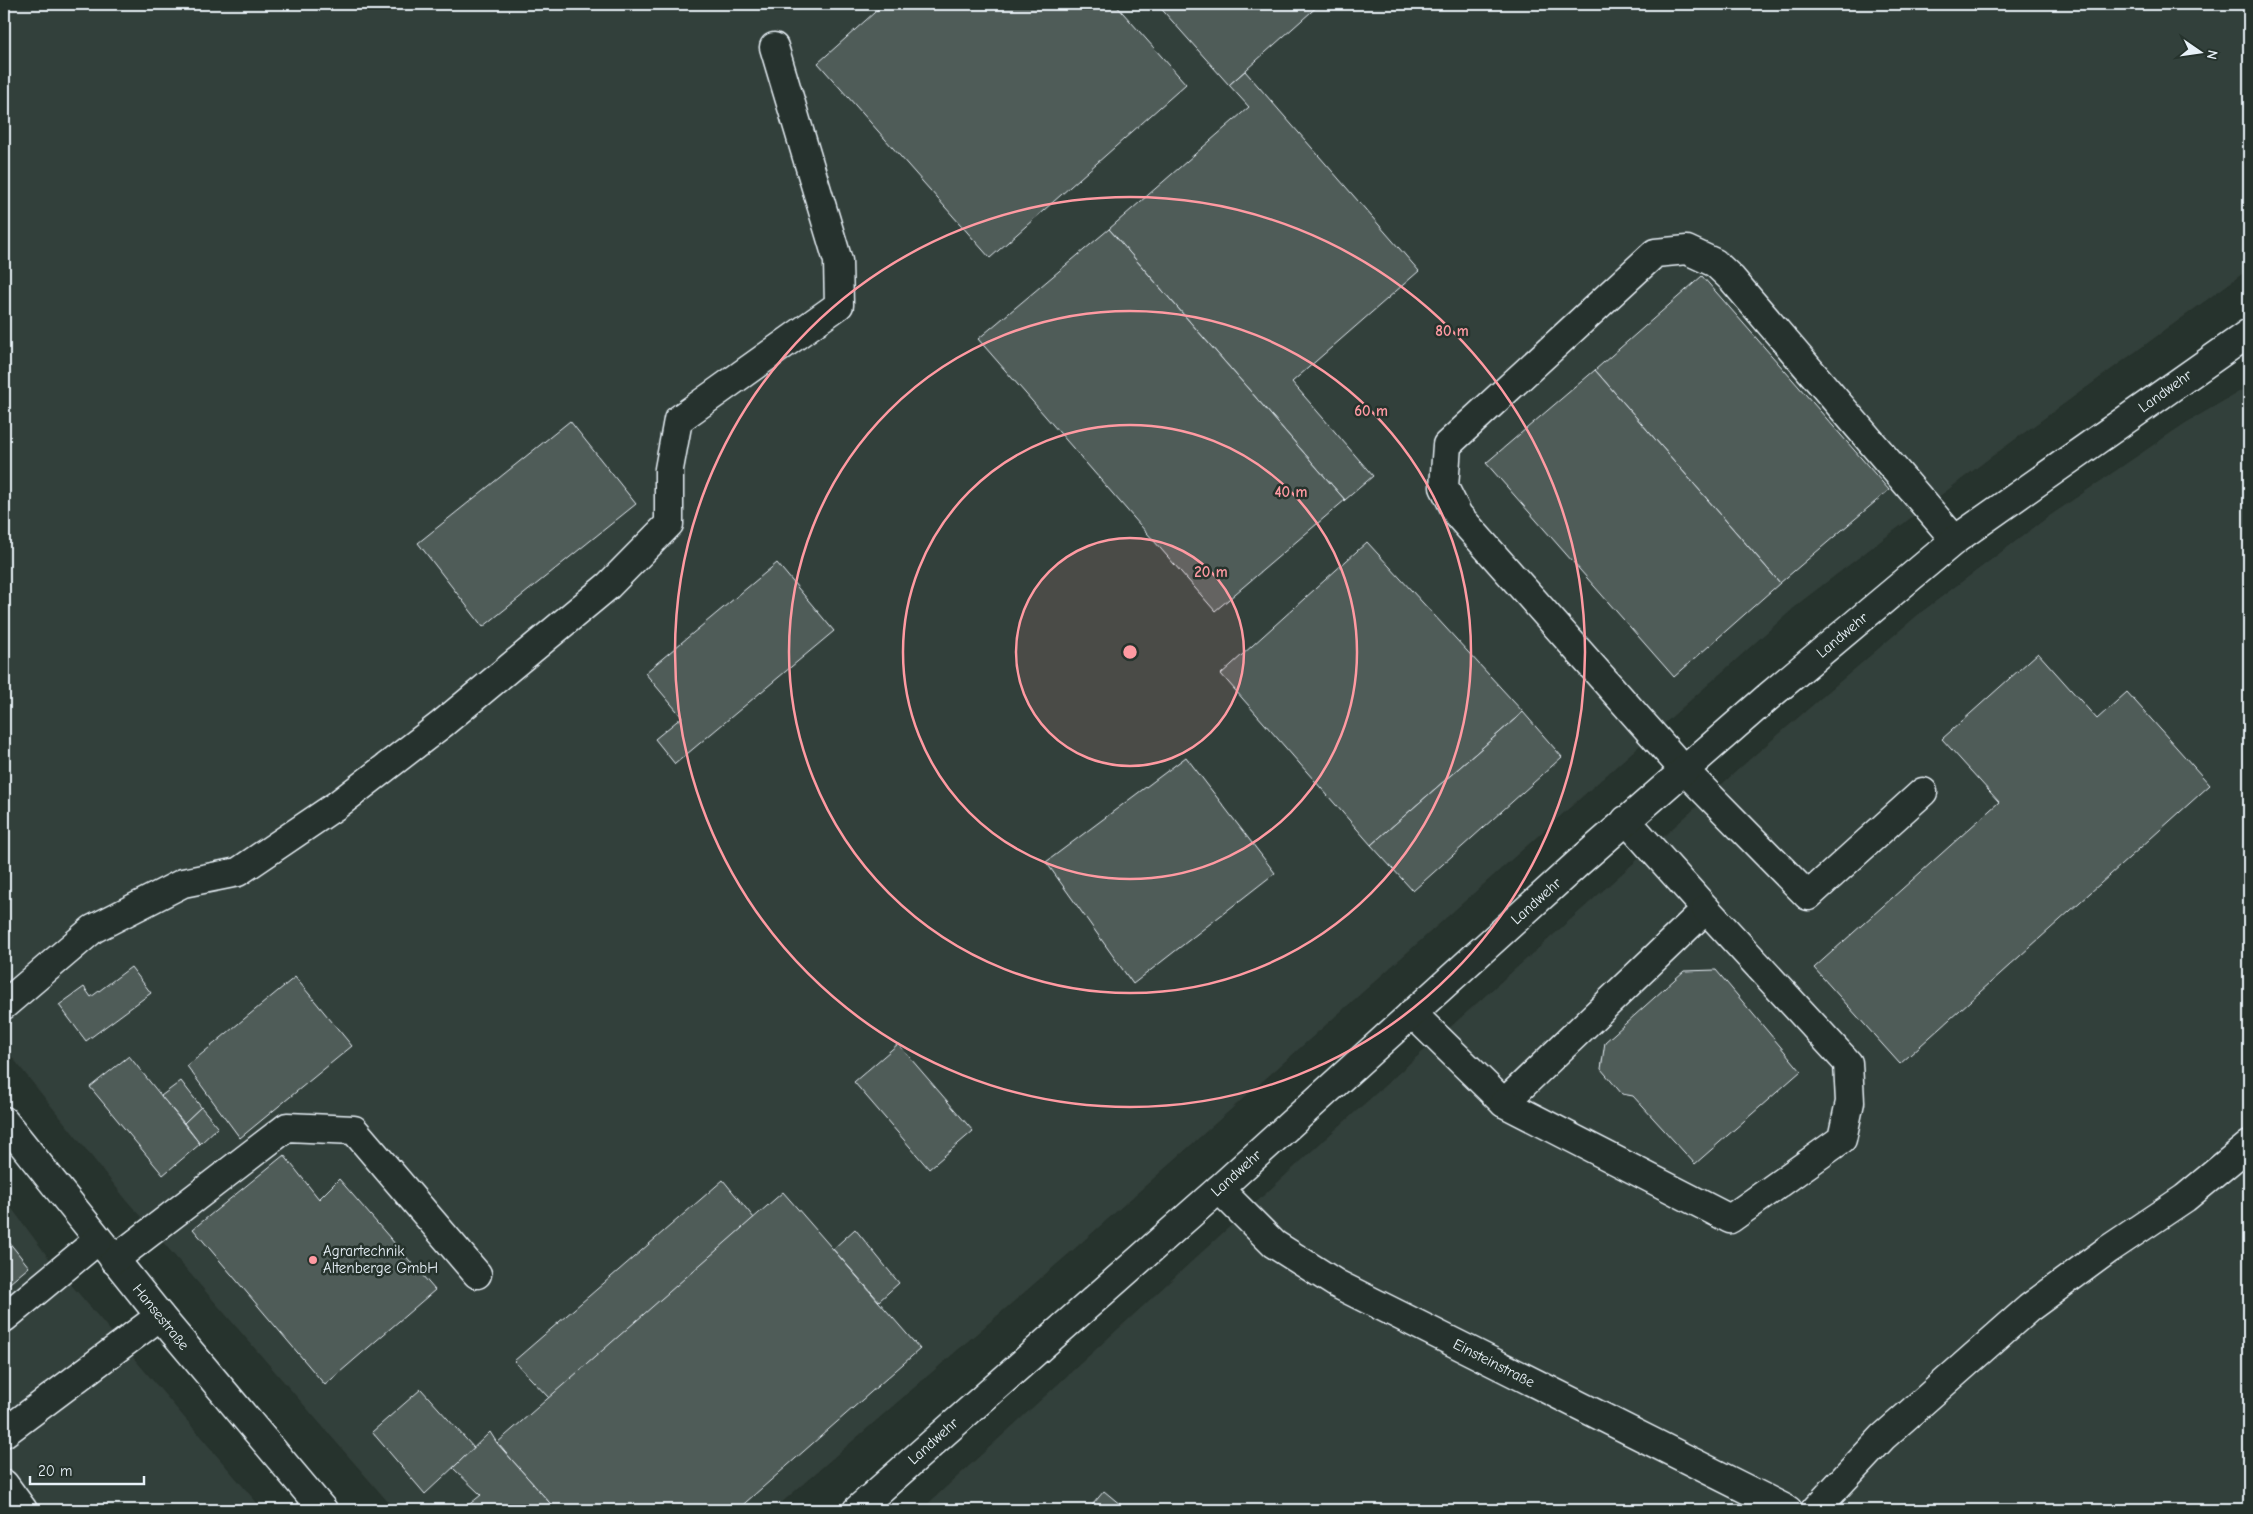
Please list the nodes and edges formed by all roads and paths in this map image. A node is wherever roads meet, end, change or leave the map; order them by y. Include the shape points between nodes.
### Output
1 (774, 47) dead end
2 (2249, 333) edge
3 (1955, 540) junction
4 (1684, 770) junction
5 (1923, 792) dead end
6 (1626, 820) junction
7 (1706, 909) junction
8 (4, 1005) edge
9 (1412, 1013) junction
10 (1504, 1103) junction
11 (4, 1121) edge
12 (2249, 1145) edge
13 (1219, 1189) junction
14 (106, 1250) junction
15 (477, 1274) dead end
16 (160, 1316) junction
17 (4, 1318) edge
18 (4, 1433) edge
19 (4, 1484) edge
20 (23, 1510) edge
21 (323, 1510) edge
22 (857, 1510) edge
23 (1788, 1510) edge
24 (1815, 1510) edge

1 - 8 main road via 838,261 839,306 678,420 669,469 668,524 600,592 442,724 337,805 238,872 182,883 93,928
2 - 3 main road, Landwehr
3 - 4 main road, Landwehr
3 - 4 main road via 1732,279 1715,263 1687,250 1655,253 1447,445 1444,487 1458,515
4 - 5 main road via 1808,896
4 - 6 main road, Landwehr
6 - 7 main road
6 - 9 main road, Landwehr
7 - 10 main road
7 - 10 main road via 1848,1063 1850,1102 1842,1139 1730,1219
9 - 10 main road
9 - 13 main road, Landwehr
11 - 14 main road, Hansestraße
12 - 24 main road via 2185,1198 2029,1308 1883,1437
13 - 22 main road, Landwehr
13 - 23 main road, Einsteinstraße via 1274,1244 1337,1284
14 - 15 main road via 287,1127 354,1130
14 - 16 main road, Hansestraße
14 - 17 main road
16 - 18 main road
16 - 21 main road, Hansestraße
19 - 20 main road

